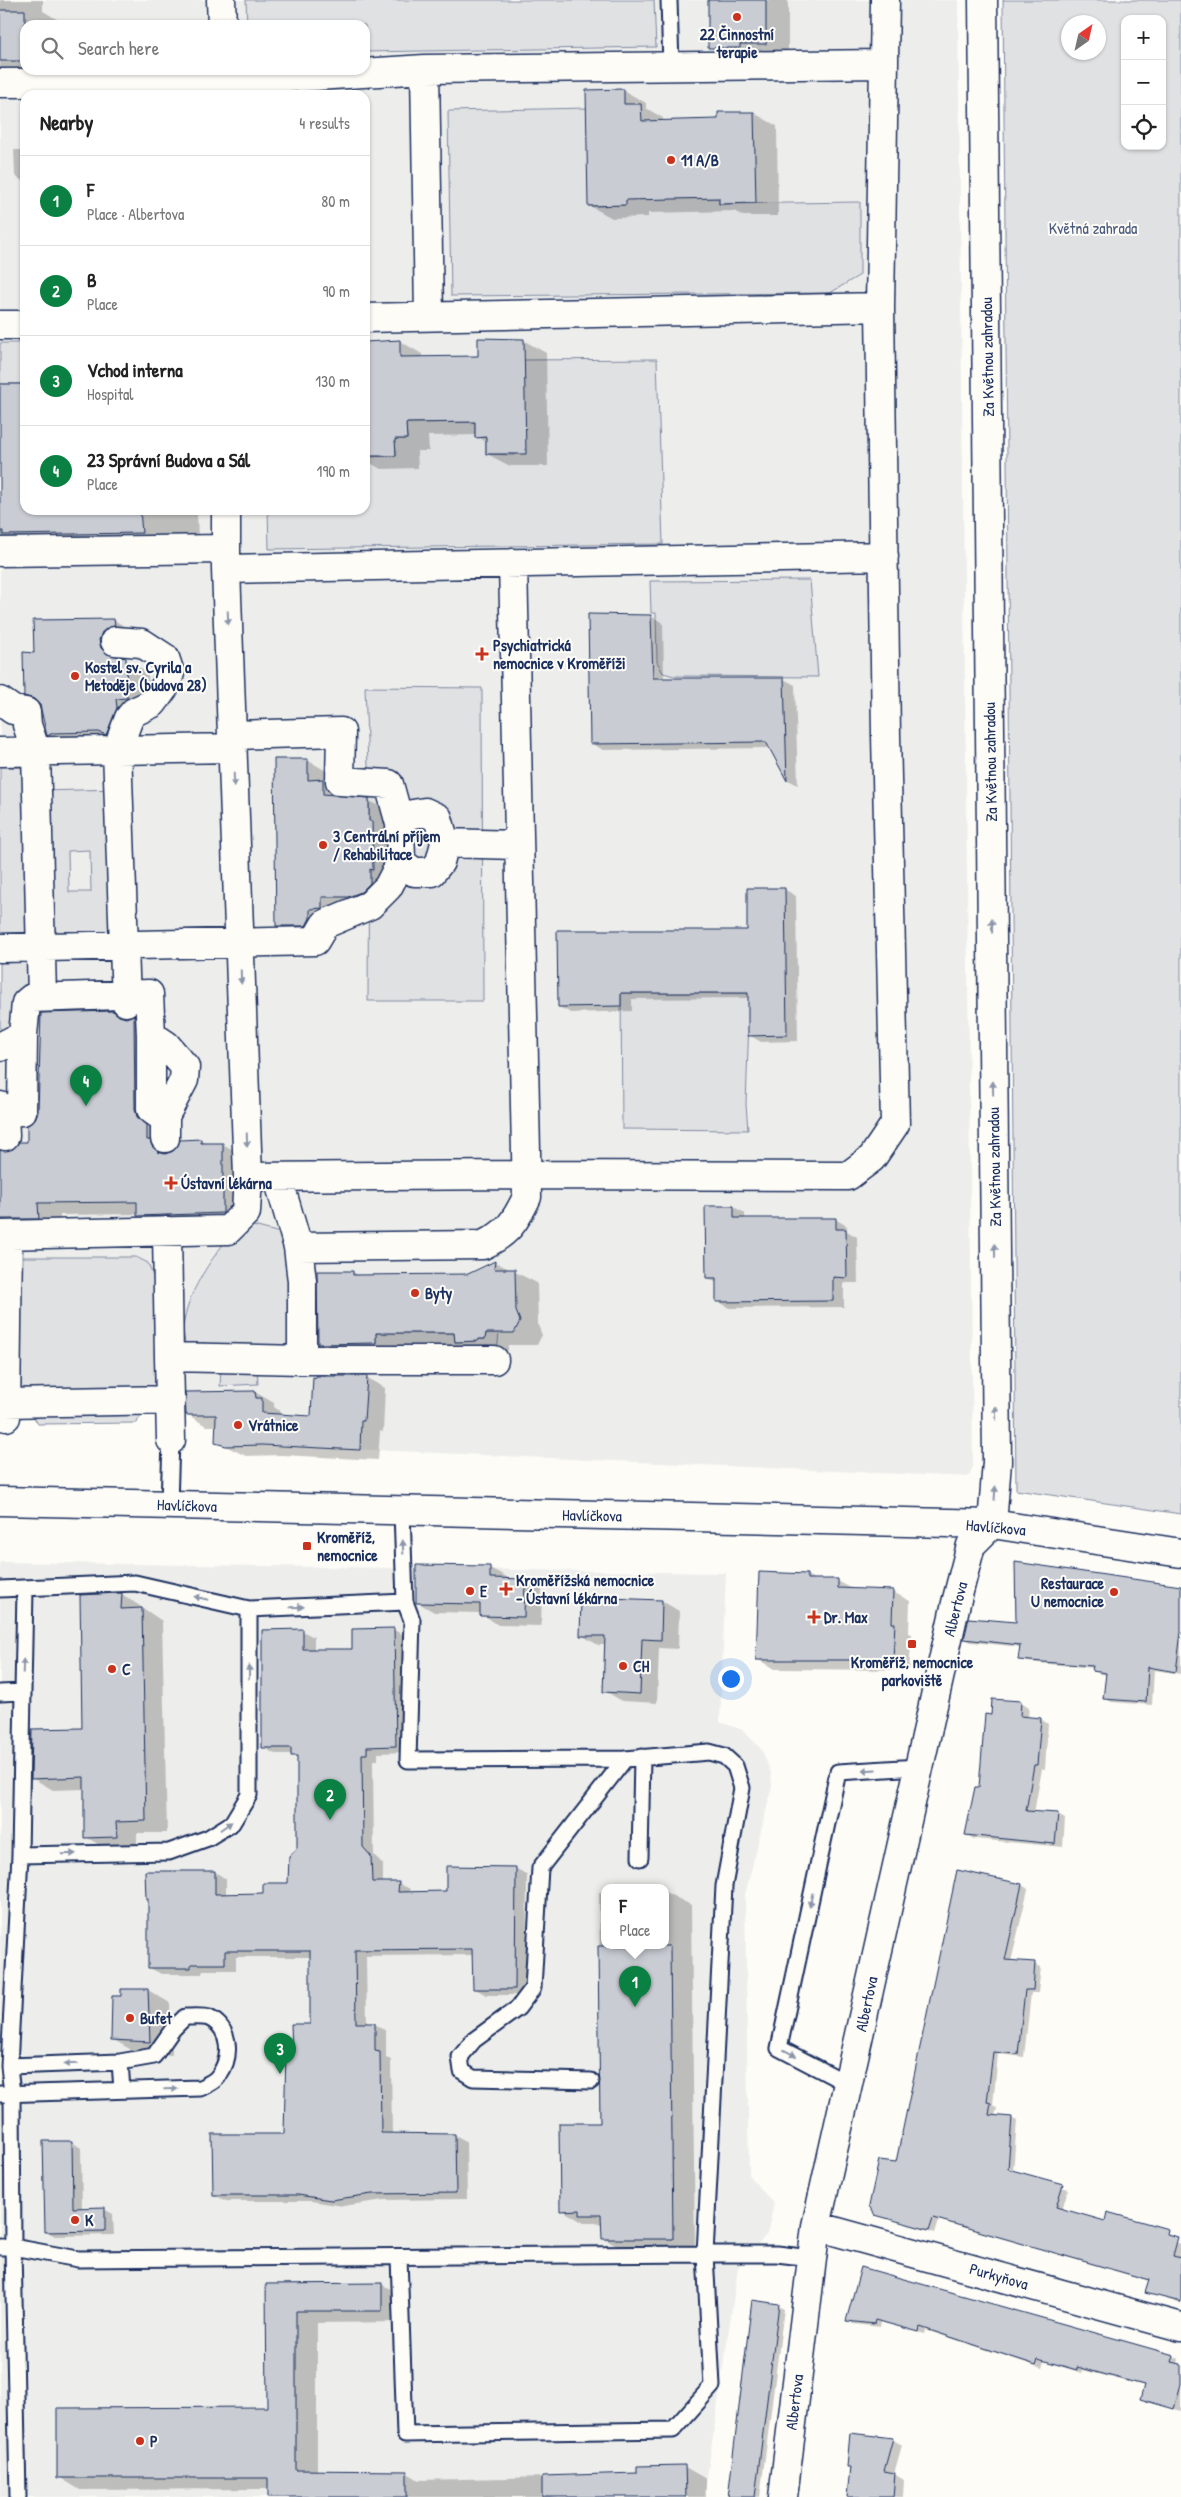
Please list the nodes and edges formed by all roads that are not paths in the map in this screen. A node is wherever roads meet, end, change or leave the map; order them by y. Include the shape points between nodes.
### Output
1 (222, 0) edge
2 (669, 0) edge
3 (885, 0) edge
4 (983, 0) edge
5 (222, 20) edge
6 (884, 64) junction
7 (671, 66) junction
8 (425, 68) junction
9 (370, 72) edge
10 (324, 75) edge
11 (222, 82) edge
12 (0, 83) edge
13 (880, 307) junction
14 (429, 316) junction
15 (370, 318) edge
16 (20, 324) edge
17 (0, 325) edge
18 (226, 515) edge
19 (0, 552) edge
20 (884, 556) junction
21 (226, 559) junction
22 (513, 564) junction
23 (115, 641) dead end
24 (0, 701) edge
25 (232, 742) junction
26 (117, 750) junction
27 (36, 751) junction
28 (0, 752) edge
29 (400, 824) junction
30 (445, 843) junction
31 (518, 845) junction
32 (401, 862) junction
33 (240, 944) junction
34 (124, 946) junction
35 (0, 948) edge
36 (40, 948) junction
37 (42, 996) junction
38 (126, 998) junction
39 (11, 1041) edge
40 (3, 1118) edge
41 (165, 1127) dead end
42 (525, 1175) junction
43 (248, 1177) junction
44 (278, 1178) junction
45 (167, 1231) junction
46 (4, 1236) edge
47 (298, 1247) junction
48 (169, 1357) junction
49 (302, 1360) junction
50 (494, 1360) dead end
51 (171, 1400) junction
52 (171, 1440) joint
53 (0, 1501) edge
54 (169, 1505) junction
55 (402, 1511) junction
56 (992, 1524) junction
57 (1181, 1553) edge
58 (0, 1589) edge
59 (25, 1590) junction
60 (405, 1602) junction
61 (249, 1609) junction
62 (23, 1692) junction
63 (0, 1693) edge
64 (642, 1758) junction
65 (625, 1759) junction
66 (918, 1766) junction
67 (20, 1856) junction
68 (640, 1858) dead end
69 (120, 2062) junction
70 (9, 2066) junction
71 (591, 2081) dead end
72 (848, 2084) junction
73 (122, 2090) junction
74 (6, 2094) edge
75 (816, 2226) junction
76 (7, 2247) edge
77 (705, 2254) junction
78 (399, 2258) junction
79 (811, 2258) junction
80 (1181, 2327) edge
81 (18, 2497) edge
82 (783, 2497) edge

1 - 5 street
2 - 7 lane
3 - 6 street
56 -> 4 street, Za Květnou zahradou via 997,1462
6 - 7 street
6 - 13 street
7 - 8 street
8 - 9 street
8 - 14 street
10 - 11 street
11 - 12 street
13 - 14 street
13 - 20 street
14 - 15 street
16 - 17 street
18 - 21 street
19 - 21 street
20 - 22 street
20 - 42 street via 895,1124 872,1158 848,1176
21 - 22 street
21 -> 25 street
22 - 31 street
23 - 26 street via 142,643 165,658 170,673 166,685 152,703 129,718
24 - 27 street via 13,710 26,712
25 - 26 street
25 - 29 street via 341,732 340,781 389,784
25 -> 33 street
26 - 27 street
26 - 34 street
27 - 28 street
27 - 36 street
29 - 30 street via 407,815 425,812 438,818
29 - 32 street
30 - 31 street
30 - 32 street via 440,862 432,872 414,872
31 - 42 street
32 - 33 street via 388,887 370,905 326,924 315,941
33 - 34 street
33 -> 43 street
34 - 36 street
34 - 38 street
35 - 36 street
36 - 37 street
37 - 38 street
37 - 39 street via 26,1003
38 - 41 street via 149,994 150,1036 166,1045 184,1067 184,1080
39 - 40 street via 22,1111
42 - 44 street
42 - 47 street via 527,1198 516,1220 501,1237 483,1245
43 - 44 street
43 - 45 street via 246,1212 228,1230
44 - 47 street
45 - 46 street
45 - 48 street
46 - 51 street via 6,1410
47 - 49 street via 302,1281
48 - 49 street
48 - 51 street
49 - 50 street
51 - 52 street
52 - 54 lane
53 - 54 street, Havlíčkova
54 - 55 street, Havlíčkova
55 - 56 street, Havlíčkova
60 -> 55 lane
56 - 57 street, Havlíčkova
56 - 66 street, Albertova via 971,1545
58 - 59 lane
61 -> 59 lane via 135,1583
62 -> 59 lane
61 -> 60 lane
60 - 65 lane via 412,1620 408,1760
67 -> 61 lane via 169,1852 208,1838 232,1823 249,1795
62 - 63 lane
62 - 67 lane
64 - 65 lane
64 - 68 lane
64 - 77 lane via 709,1752 724,1756 735,1766 742,1788 724,1886
65 - 71 lane via 540,1868 533,1988 518,2008 474,2040 460,2057 462,2071 473,2078
66 - 72 street, Albertova
66 -> 72 lane via 838,1772 779,2048
67 - 70 lane
69 -> 70 lane
69 - 73 lane
73 -> 69 lane via 200,2088 220,2075 228,2042 222,2027 207,2017 185,2017 154,2056
70 - 74 lane
72 - 75 street, Albertova
73 - 74 lane
74 - 76 lane
75 - 79 street, Albertova
75 - 80 street, Purkyňova
76 - 78 lane via 78,2260
76 - 81 lane
77 - 78 lane
77 - 78 lane via 712,2386 673,2430 405,2434
77 - 79 lane via 777,2254
79 - 82 street, Albertova

